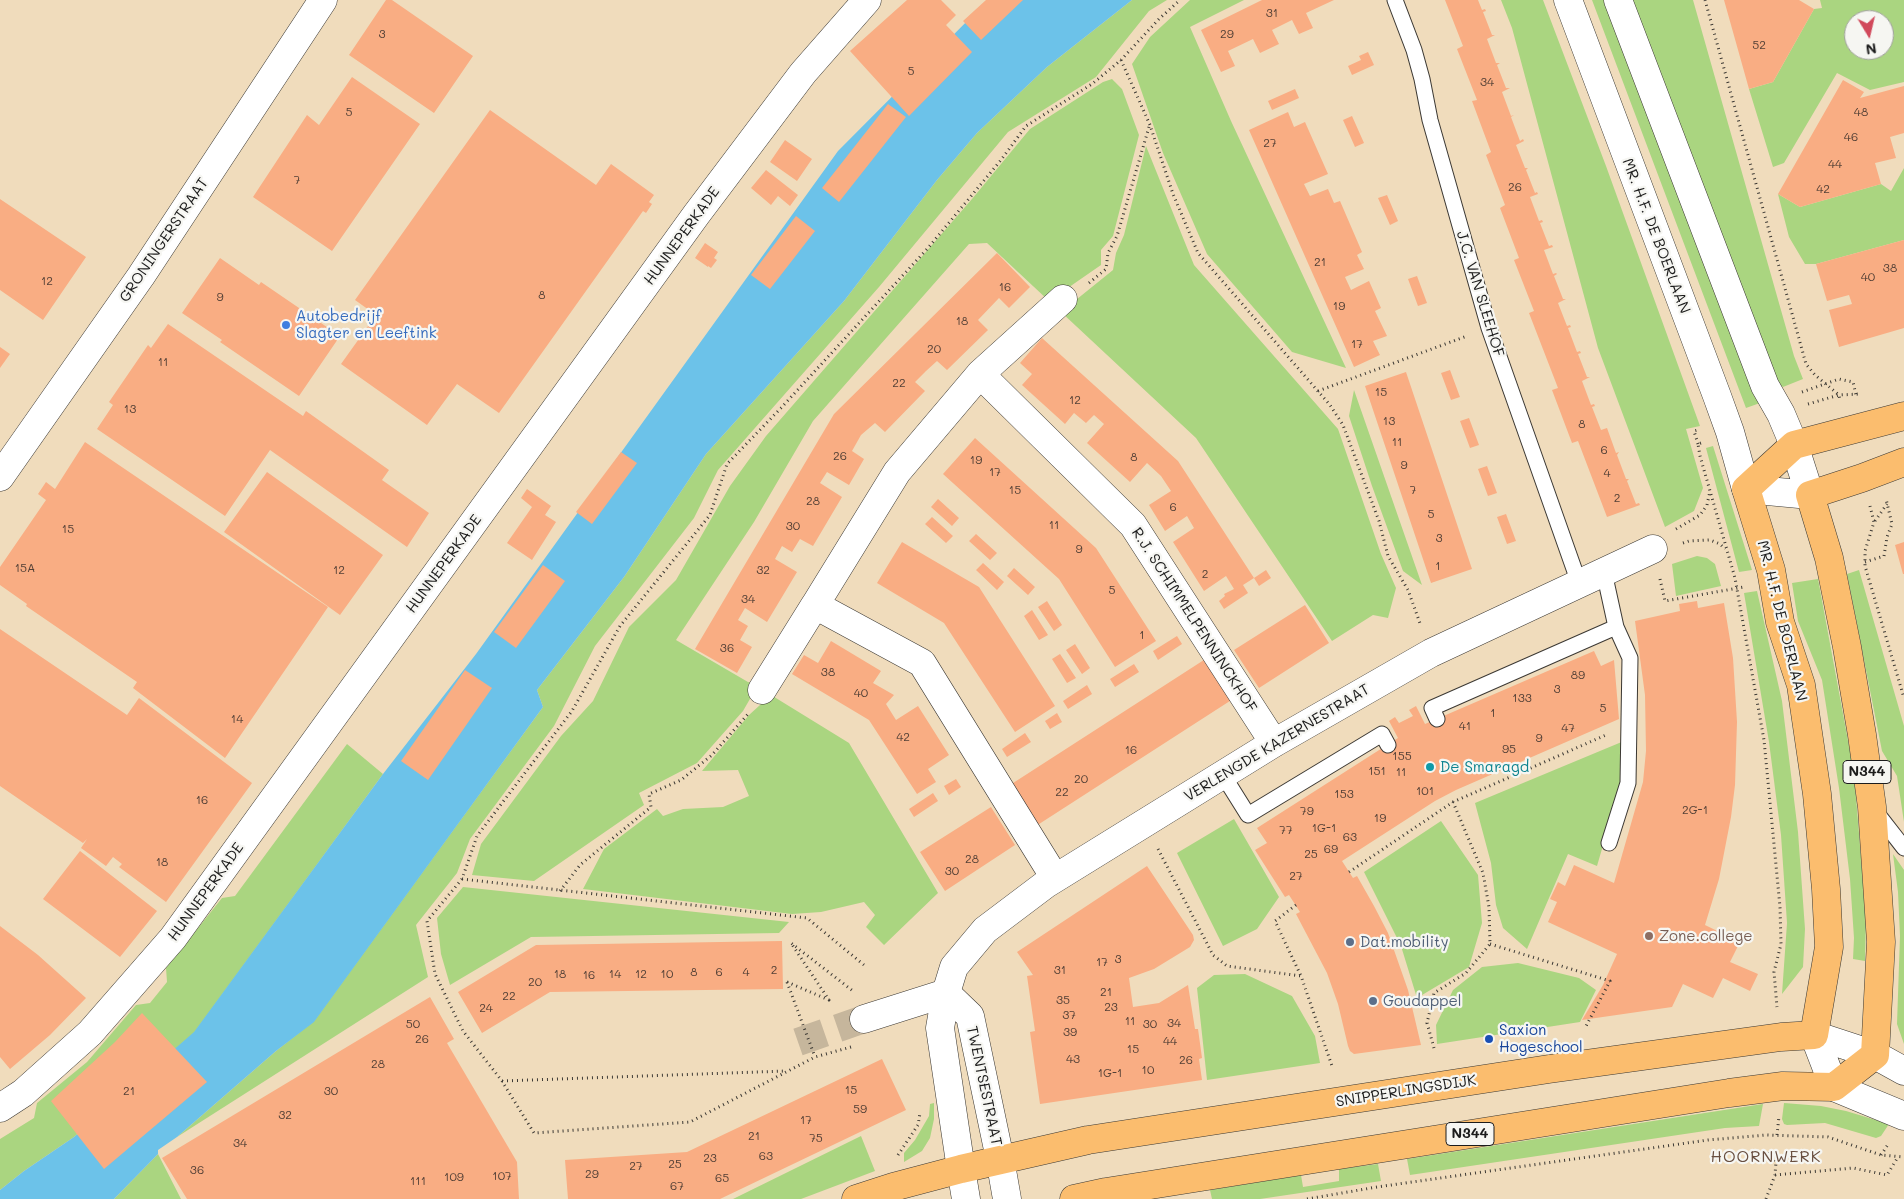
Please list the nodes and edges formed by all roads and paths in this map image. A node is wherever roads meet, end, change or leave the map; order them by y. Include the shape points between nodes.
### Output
1 (323, 0) edge
2 (867, 0) edge
3 (1180, 0) edge
4 (1395, 0) edge
5 (1568, 0) edge
6 (1618, 0) edge
7 (1705, 0) edge
8 (1121, 60) junction
9 (1150, 125) junction
10 (1074, 292) joint
11 (1489, 328) junction
12 (980, 374) junction
13 (1318, 391) junction
14 (1904, 416) edge
15 (1848, 431) junction
16 (1694, 432) dead end
17 (1698, 444) dead end
18 (1794, 445) junction
19 (1700, 456) dead end
20 (1904, 462) edge
21 (0, 477) edge
22 (1862, 478) junction
23 (1746, 489) junction
24 (1710, 491) junction
25 (1810, 495) junction
26 (1891, 498) dead end
27 (1874, 522) junction
28 (1653, 549) junction
29 (1727, 551) junction
30 (1604, 572) junction
31 (1580, 583) junction
32 (814, 604) junction
33 (1616, 627) junction
34 (1431, 653) junction
35 (1904, 698) edge
36 (756, 701) joint
37 (1437, 719) dead end
38 (1614, 732) dead end
39 (1274, 743) junction
40 (1388, 745) dead end
41 (1223, 775) junction
42 (1453, 802) junction
43 (1872, 807) junction
44 (1145, 823) junction
45 (1609, 843) dead end
46 (1904, 848) edge
47 (1349, 872) dead end
48 (1055, 878) junction
49 (462, 880) junction
50 (560, 891) junction
51 (1296, 905) dead end
52 (1490, 944) junction
53 (864, 964) dead end
54 (1300, 976) junction
55 (946, 994) junction
56 (872, 1016) joint
57 (1585, 1028) dead end
58 (1814, 1035) junction
59 (1780, 1037) junction
60 (1434, 1048) dead end
61 (843, 1050) dead end
62 (1875, 1055) junction
63 (815, 1057) junction
64 (1332, 1066) dead end
65 (789, 1070) junction
66 (1904, 1071) edge
67 (502, 1082) junction
68 (1783, 1086) junction
69 (1834, 1088) junction
70 (0, 1108) edge
71 (921, 1109) dead end
72 (1904, 1116) edge
73 (1777, 1135) junction
74 (1767, 1149) dead end
75 (1898, 1157) junction
76 (1904, 1157) edge
77 (1000, 1160) junction
78 (961, 1169) junction
79 (1775, 1175) junction
80 (893, 1187) junction
81 (856, 1199) edge
82 (966, 1199) edge
83 (1007, 1199) edge
84 (1074, 1199) edge
85 (1307, 1199) edge
86 (1766, 1199) edge

1 - 21 street, GRONINGERSTRAAT via 141,276
2 - 70 street, HUNNEPERKADE via 803,72 703,206 173,938 90,1033 24,1093
3 - 8 path
4 - 11 lane, J.C. VAN SLEEHOF via 1414,50 1430,120
5 - 23 street, MR. H.F. DE BOERLAAN via 1717,396
6 - 18 street via 1765,386 1782,414
7 - 15 path via 1806,364 1839,394
8 - 9 path
8 - 49 path via 1092,84 1026,126 928,248 727,464 710,515 620,626 572,711 477,836
9 - 10 path via 1117,236 1108,253 1106,270
9 - 13 path via 1173,194 1198,253
10 - 12 street
11 - 13 path
11 - 31 lane, J.C. VAN SLEEHOF
12 - 32 street via 897,472
12 - 39 street, R.J. SCHIMMELPENNINCKHOF via 1132,525
13 - 34 path via 1343,425 1379,520 1388,556 1408,590
14 - 15 main road
15 - 18 main road
16 - 17 path
18 - 23 main road
18 - 25 street, N344
19 - 24 path
20 - 22 main road
22 - 25 main road
22 - 27 path
23 - 25 street
23 - 58 main road, MR. H.F. DE BOERLAAN via 1770,570 1780,622 1801,685 1817,794 1828,947
24 - 28 path via 1700,515 1667,533
24 - 29 path
25 - 43 main road, N344 via 1829,558 1847,647
26 - 27 path
27 - 35 path via 1865,551 1865,566
28 - 29 path via 1710,540
28 - 30 street, VERLENGDE KAZERNESTRAAT
29 - 59 path via 1735,578 1764,740 1780,908 1781,944 1774,972
30 - 31 street, VERLENGDE KAZERNESTRAAT
30 - 33 lane
31 - 34 street, VERLENGDE KAZERNESTRAAT
32 - 36 street
32 - 48 street via 922,663
33 - 37 lane via 1432,708
33 - 45 lane via 1630,658 1628,783
34 - 39 street, VERLENGDE KAZERNESTRAAT
36 - 50 path via 712,755 681,780 649,794 650,807 580,864
38 - 42 path
39 - 41 street, VERLENGDE KAZERNESTRAAT
40 - 41 lane via 1382,734 1248,815
41 - 44 street, VERLENGDE KAZERNESTRAAT
42 - 47 path
42 - 52 path via 1483,873 1489,907
43 - 46 lane
43 - 62 main road, N344 via 1880,942
44 - 48 street, VERLENGDE KAZERNESTRAAT
44 - 54 path via 1212,955 1227,966
48 - 55 street, VERLENGDE KAZERNESTRAAT via 985,930 954,967
49 - 50 path
49 - 67 path via 426,920 435,974 462,1031
50 - 53 path via 807,918
51 - 54 path via 1275,921
52 - 57 path via 1610,981
52 - 60 path via 1466,973 1434,993 1427,1023
54 - 64 path
55 - 56 street
55 - 77 street, TWENTSESTRAAT via 970,1016
55 - 78 street via 940,1028
56 - 63 path via 791,943 829,1000 787,982
58 - 59 main road, SNIPPERLINGSDIJK
58 - 62 street
58 - 69 street, MR. H.F. DE BOERLAAN
59 - 77 main road, SNIPPERLINGSDIJK via 1088,1140
61 - 63 path
62 - 66 street
62 - 69 main road
63 - 65 path
65 - 67 path
65 - 67 path via 690,1122 534,1133
68 - 69 main road, N344
68 - 73 path
68 - 84 main road, N344
69 - 72 street
71 - 80 path via 918,1125 895,1164
73 - 75 path via 1828,1137 1881,1155
73 - 85 path via 1708,1140
74 - 79 path via 1776,1162
75 - 76 path
75 - 79 path via 1887,1175 1853,1168
77 - 78 main road, SNIPPERLINGSDIJK
77 - 83 street
78 - 80 main road, SNIPPERLINGSDIJK
78 - 82 street
79 - 86 path
80 - 81 main road, SNIPPERLINGSDIJK

